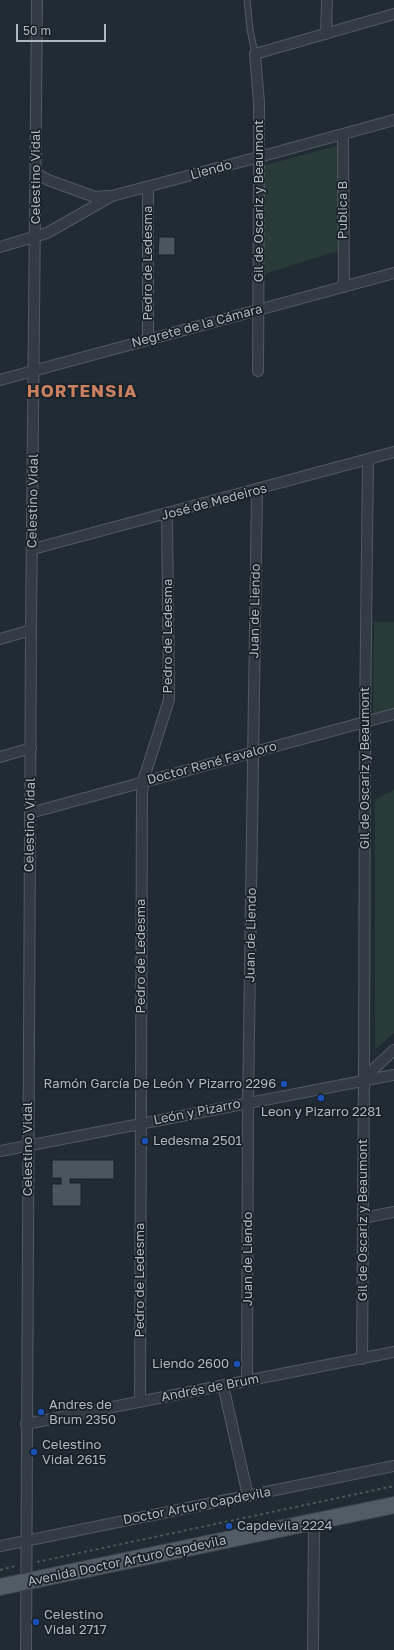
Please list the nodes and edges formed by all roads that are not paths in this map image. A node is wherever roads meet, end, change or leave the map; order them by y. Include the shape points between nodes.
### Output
1 (37, 0) edge
2 (247, 0) edge
3 (327, 0) edge
4 (394, 14) edge
5 (326, 34) junction
6 (255, 54) junction
7 (394, 120) edge
8 (343, 134) junction
9 (259, 157) junction
10 (36, 174) junction
11 (148, 187) junction
12 (112, 196) junction
13 (35, 237) junction
14 (0, 247) edge
15 (394, 273) edge
16 (344, 287) junction
17 (258, 310) junction
18 (148, 339) junction
19 (35, 370) junction
20 (258, 371) dead end
21 (0, 380) edge
22 (394, 452) edge
23 (368, 459) junction
24 (257, 490) junction
25 (167, 514) junction
26 (33, 549) junction
27 (31, 630) junction
28 (0, 639) edge
29 (394, 714) edge
30 (364, 722) junction
31 (31, 748) junction
32 (254, 751) junction
33 (0, 757) edge
34 (144, 781) junction
35 (30, 812) junction
36 (394, 1050) edge
37 (394, 1074) edge
38 (364, 1079) junction
39 (248, 1103) junction
40 (140, 1123) junction
41 (28, 1145) junction
42 (0, 1151) edge
43 (394, 1212) edge
44 (363, 1218) junction
45 (394, 1352) edge
46 (362, 1359) junction
47 (247, 1381) junction
48 (223, 1385) junction
49 (140, 1402) junction
50 (26, 1424) junction
51 (394, 1466) edge
52 (248, 1496) junction
53 (394, 1505) edge
54 (314, 1522) junction
55 (26, 1540) junction
56 (0, 1546) edge
57 (26, 1581) junction
58 (0, 1586) edge
59 (26, 1650) edge
60 (313, 1650) edge

1 - 10 street, Celestino Vidal
2 - 6 lane
3 - 5 street
4 - 5 street
5 - 6 street
6 - 9 street, Gil de Oscariz y Beaumont
7 - 8 street, Liendo
8 - 9 street, Liendo
8 - 16 street, Publica B
9 - 11 street, Liendo
9 - 17 street, Gil de Oscariz y Beaumont
10 - 12 street via 95,197
10 - 13 street, Celestino Vidal
11 - 12 street, Liendo
11 - 18 street, Pedro de Ledesma
12 - 13 street, Liendo
13 - 14 street, Liendo
13 - 19 street, Celestino Vidal
15 - 16 street, Negrete de la Cámara
16 - 17 street, Negrete de la Cámara
17 - 18 street, Negrete de la Cámara
17 - 20 street, Gil de Oscariz y Beaumont
18 - 19 street, Negrete de la Cámara
19 - 21 street, Negrete de la Cámara
19 - 26 street, Celestino Vidal
22 - 23 street, José de Medeiros
23 - 24 street, José de Medeiros
23 - 30 street, Gil de Oscariz y Beaumont
24 - 25 street, José de Medeiros
24 - 32 street, Juan de Liendo
25 - 26 street, José de Medeiros
25 - 34 street, Pedro de Ledesma via 169,700
26 - 27 street, Celestino Vidal
27 - 28 street
27 - 31 street, Celestino Vidal
29 - 30 street, Doctor René Favaloro
30 - 32 street, Doctor René Favaloro
30 - 38 street, Gil de Oscariz y Beaumont
31 - 33 street
31 - 35 street, Celestino Vidal
32 - 34 street, Doctor René Favaloro
32 - 39 street, Juan de Liendo
34 - 35 street, Doctor René Favaloro
34 - 40 street, Pedro de Ledesma
35 - 41 street, Celestino Vidal
36 - 38 street
37 - 38 street, León y Pizarro
38 - 39 street, León y Pizarro
38 - 44 street, Gil de Oscariz y Beaumont
39 - 40 street, León y Pizarro
39 - 47 street, Juan de Liendo
40 - 41 street, León y Pizarro
40 - 49 street, Pedro de Ledesma
41 - 42 street, León y Pizarro
41 - 50 street, Celestino Vidal
43 - 44 street
44 - 46 street, Gil de Oscariz y Beaumont
45 - 46 street, Andrés de Brum
46 - 47 street, Andrés de Brum
47 - 48 street, Andrés de Brum
48 - 49 street, Andrés de Brum
48 - 52 street
49 - 50 street, Andrés de Brum
50 - 55 street, Celestino Vidal
51 - 52 street, Doctor Arturo Capdevila
52 - 55 street, Doctor Arturo Capdevila
53 - 54 main road, Avenida Doctor Arturo Capdevila
54 - 57 main road, Avenida Doctor Arturo Capdevila
54 - 60 street
55 - 56 street, Doctor Arturo Capdevila
55 - 57 street, Celestino Vidal
57 - 58 main road, Avenida Doctor Arturo Capdevila
57 - 59 street, Celestino Vidal

